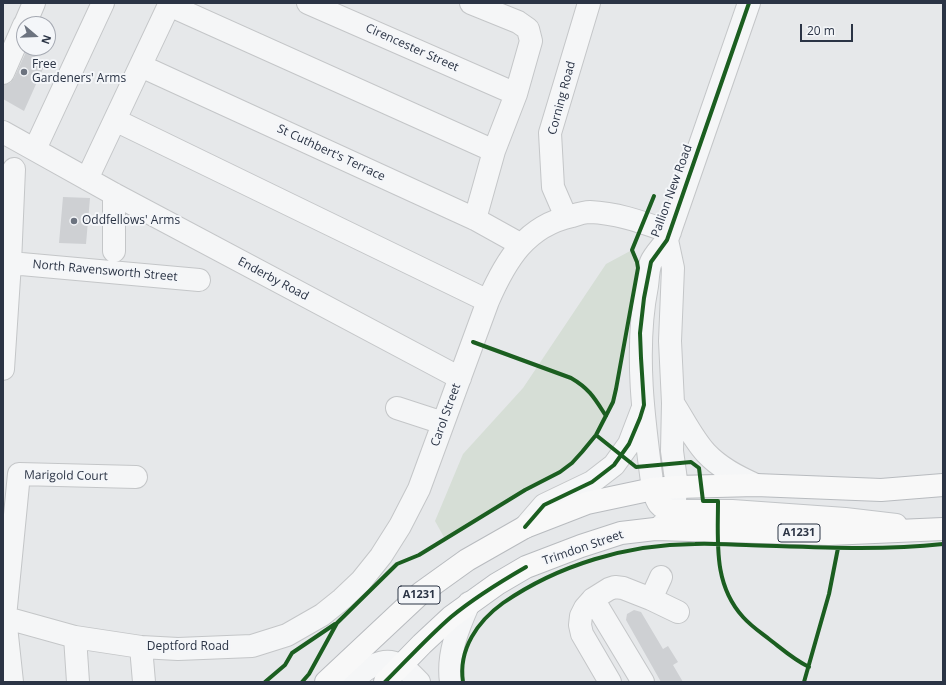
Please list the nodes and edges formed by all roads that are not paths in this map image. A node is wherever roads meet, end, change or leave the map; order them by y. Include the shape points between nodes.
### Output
1 (34, 3) edge
2 (102, 3) edge
3 (308, 3) edge
4 (471, 3) edge
5 (589, 3) edge
6 (749, 3) edge
7 (170, 4) edge
8 (28, 16) edge
9 (16, 43) edge
10 (140, 66) junction
11 (3, 73) edge
12 (516, 94) junction
13 (114, 120) junction
14 (3, 132) edge
15 (35, 149) junction
16 (494, 151) junction
17 (14, 169) dead end
18 (87, 179) junction
19 (114, 194) junction
20 (566, 217) junction
21 (475, 219) junction
22 (669, 236) junction
23 (520, 244) junction
24 (114, 251) dead end
25 (10, 263) junction
26 (199, 280) dead end
27 (488, 300) junction
28 (5, 313) edge
29 (3, 370) edge
30 (460, 378) junction
31 (673, 403) junction
32 (644, 405) junction
33 (397, 408) dead end
34 (443, 423) junction
35 (136, 477) dead end
36 (756, 485) junction
37 (943, 485) edge
38 (677, 487) junction
39 (653, 489) junction
40 (673, 511) junction
41 (525, 527) junction
42 (655, 529) junction
43 (940, 529) edge
44 (661, 576) dead end
45 (594, 599) junction
46 (650, 599) junction
47 (469, 603) junction
48 (678, 612) dead end
49 (322, 615) joint
50 (4, 617) edge
51 (387, 624) junction
52 (75, 637) junction
53 (141, 647) junction
54 (401, 665) junction
55 (384, 677) edge
56 (12, 682) edge
57 (78, 682) edge
58 (144, 682) edge
59 (326, 682) edge
60 (352, 682) edge
61 (419, 682) edge
62 (451, 682) edge
63 (610, 682) edge
64 (643, 682) edge

1 - 8 street
2 - 15 street
3 - 12 street, Cirencester Street
4 - 12 street via 518,22 528,29 531,41
5 - 20 street, Corning Road via 550,133 553,186
6 - 22 street, Pallion New Road
7 - 10 street
7 - 16 street
9 - 11 street
10 - 13 street
10 - 21 street, St Cuthbert's Terrace
12 - 16 street
13 - 18 street
13 - 27 street
14 - 15 street, Enderby Road
15 - 18 street, Enderby Road
16 - 21 street
17 - 25 street
18 - 19 street, Enderby Road
19 - 24 street
19 - 30 street, Enderby Road
20 - 22 street, Carol Street via 589,212 614,215 643,222
20 - 23 street, Carol Street via 544,226
21 - 23 street, St Cuthbert's Terrace
22 - 31 street via 673,268 670,341
22 - 32 street, Pallion New Road via 651,262 644,298 640,358
23 - 27 street, Carol Street via 497,280
25 - 26 street, North Ravensworth Street
25 - 28 street
27 - 30 street, Carol Street
28 - 29 street
30 - 34 street, Carol Street
31 - 36 street via 697,442 717,464
31 - 38 street via 672,450
32 - 39 street, Pallion New Road
32 - 41 street, Pallion New Road via 628,444 614,465 592,482 544,505
33 - 34 street
34 - 49 street, Carol Street via 419,489 382,556 361,581
35 - 50 street, Marigold Court via 19,474
36 - 37 main road, A1231 via 882,490
36 - 38 main road, A1231
38 - 39 main road, A1231
38 - 40 street
39 - 40 main road via 660,506
39 - 41 main road, A1231 via 587,503
40 - 42 street via 666,522
40 - 43 main road via 732,511
41 - 51 main road, A1231 via 467,560 421,593
42 - 43 main road, A1231 via 829,534
42 - 47 main road, Trimdon Street / A1231 via 621,533 553,556 526,567
44 - 46 street
45 - 46 street via 615,587
45 - 63 street via 585,608 580,625 582,634
45 - 64 street
46 - 48 street
47 - 54 main road, Trimdon Street / A1231
47 - 62 street via 460,622 450,658
49 - 53 street, Deptford Road via 287,636 252,646 178,649
50 - 52 street, Deptford Road
50 - 56 street
51 - 55 street via 380,644
51 - 59 main road, A1231
52 - 53 street, Deptford Road
52 - 57 street
53 - 58 street
54 - 55 main road, Trimdon Street / A1231
54 - 61 street
55 - 60 street via 368,667

